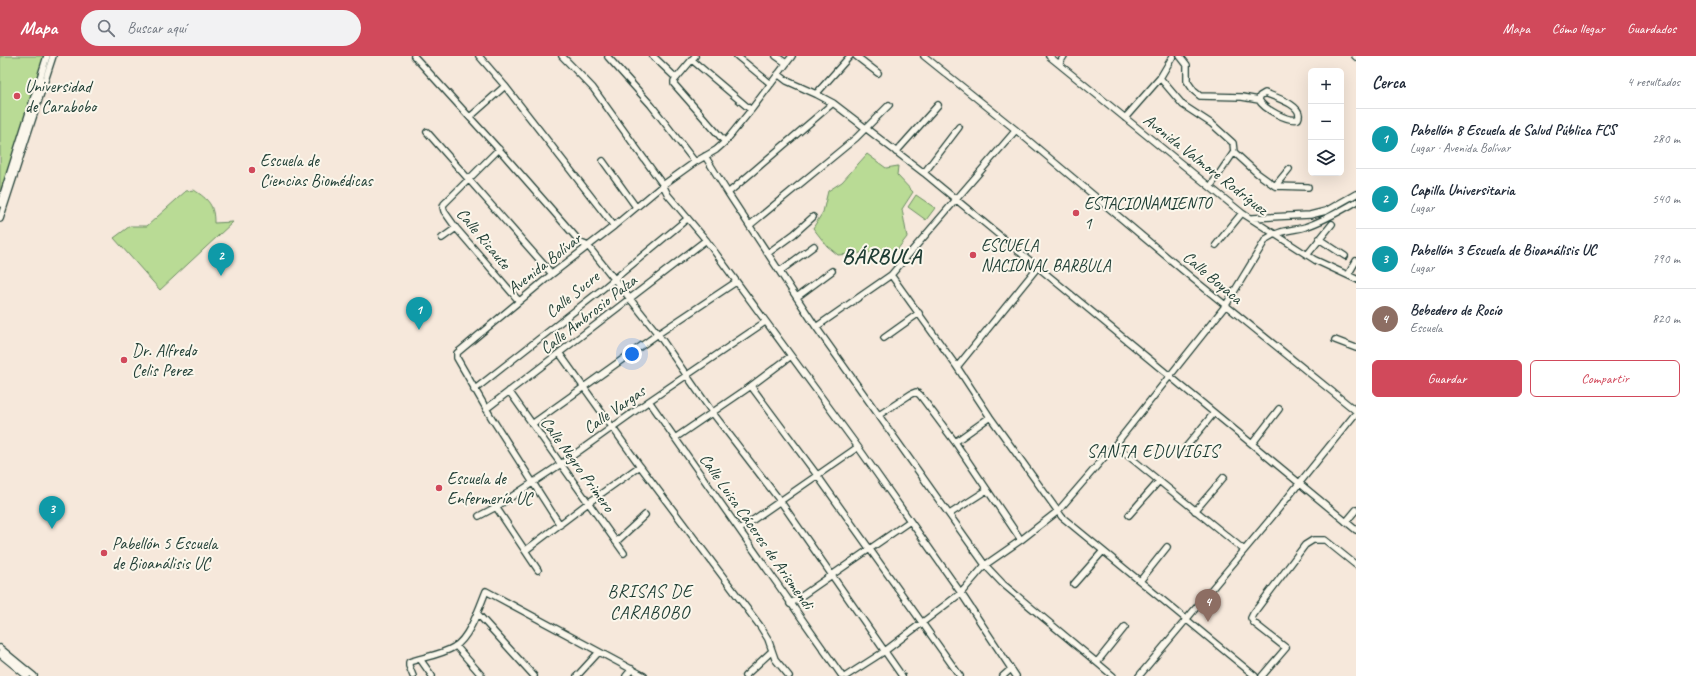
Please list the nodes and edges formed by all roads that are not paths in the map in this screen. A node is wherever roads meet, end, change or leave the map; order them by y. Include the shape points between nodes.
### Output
1 (47, 56) edge
2 (53, 56) edge
3 (414, 56) edge
4 (478, 56) edge
5 (562, 56) edge
6 (653, 56) edge
7 (738, 56) edge
8 (776, 56) edge
9 (792, 56) edge
10 (850, 56) edge
11 (856, 56) edge
12 (924, 56) edge
13 (1050, 56) edge
14 (1064, 56) edge
15 (1173, 56) edge
16 (1180, 56) edge
17 (608, 57) edge
18 (694, 58) edge
19 (786, 64) junction
20 (1059, 64) junction
21 (878, 73) dead end
22 (778, 74) junction
23 (676, 78) junction
24 (1160, 78) junction
25 (771, 84) junction
26 (505, 86) junction
27 (816, 94) junction
28 (1258, 100) junction
29 (833, 103) junction
30 (889, 105) dead end
31 (938, 105) dead end
32 (751, 110) junction
33 (470, 117) junction
34 (1125, 118) junction
35 (959, 127) dead end
36 (866, 129) junction
37 (1016, 130) junction
38 (427, 132) dead end
39 (725, 142) junction
40 (499, 150) junction
41 (896, 152) junction
42 (1234, 152) junction
43 (705, 156) junction
44 (603, 161) dead end
45 (695, 162) junction
46 (1289, 169) dead end
47 (924, 173) junction
48 (470, 180) junction
49 (663, 184) junction
50 (1275, 186) junction
51 (1210, 187) junction
52 (1308, 188) dead end
53 (728, 193) junction
54 (1356, 194) edge
55 (956, 201) junction
56 (1356, 202) edge
57 (0, 204) edge
58 (636, 207) junction
59 (1242, 213) junction
60 (813, 217) dead end
61 (1251, 218) junction
62 (0, 219) edge
63 (687, 219) junction
64 (1332, 224) dead end
65 (750, 225) junction
66 (614, 226) junction
67 (456, 228) junction
68 (1274, 234) junction
69 (442, 238) dead end
70 (1319, 239) junction
71 (706, 240) junction
72 (1216, 245) dead end
73 (588, 246) junction
74 (814, 246) dead end
75 (768, 253) junction
76 (1307, 255) junction
77 (1345, 256) dead end
78 (1356, 261) edge
79 (1037, 268) junction
80 (780, 271) junction
81 (832, 271) dead end
82 (552, 274) junction
83 (892, 275) junction
84 (1348, 275) junction
85 (614, 278) junction
86 (1356, 279) edge
87 (736, 282) junction
88 (797, 297) junction
89 (630, 299) junction
90 (519, 300) junction
91 (1226, 305) junction
92 (919, 313) junction
93 (765, 322) junction
94 (816, 327) junction
95 (658, 334) junction
96 (884, 338) dead end
97 (1335, 340) dead end
98 (1356, 348) edge
99 (560, 354) junction
100 (791, 356) junction
101 (957, 366) junction
102 (688, 375) junction
103 (1170, 377) junction
104 (751, 386) junction
105 (584, 388) junction
106 (474, 390) junction
107 (509, 391) junction
108 (649, 401) junction
109 (486, 409) junction
110 (1279, 409) dead end
111 (712, 412) junction
112 (1356, 412) edge
113 (1214, 413) junction
114 (880, 415) junction
115 (990, 417) junction
116 (532, 424) junction
117 (612, 427) junction
118 (675, 438) junction
119 (955, 442) junction
120 (1252, 444) junction
121 (1115, 445) junction
122 (858, 447) junction
123 (1186, 448) dead end
124 (561, 464) junction
125 (640, 466) junction
126 (817, 475) junction
127 (1224, 477) dead end
128 (1159, 481) junction
129 (532, 482) junction
130 (1300, 484) junction
131 (988, 490) junction
132 (588, 502) junction
133 (781, 502) junction
134 (496, 508) junction
135 (1356, 510) edge
136 (1195, 511) junction
137 (1058, 512) junction
138 (950, 513) junction
139 (645, 515) dead end
140 (1129, 515) dead end
141 (479, 516) dead end
142 (910, 521) junction
143 (1346, 522) junction
144 (560, 526) junction
145 (740, 529) junction
146 (1356, 530) edge
147 (1021, 540) junction
148 (616, 542) junction
149 (1167, 547) dead end
150 (870, 549) junction
151 (526, 550) junction
152 (1244, 550) junction
153 (1103, 551) junction
154 (624, 553) dead end
155 (986, 565) junction
156 (1356, 565) edge
157 (538, 570) dead end
158 (831, 575) junction
159 (1140, 581) junction
160 (1074, 584) dead end
161 (961, 594) junction
162 (790, 604) junction
163 (477, 613) junction
164 (1186, 619) junction
165 (922, 623) junction
166 (1125, 627) dead end
167 (456, 646) junction
168 (0, 648) edge
169 (772, 651) junction
170 (885, 651) junction
171 (599, 652) junction
172 (0, 654) edge
173 (420, 659) junction
174 (1097, 662) junction
175 (632, 669) junction
176 (1011, 669) junction
177 (27, 676) edge
178 (34, 676) edge
179 (413, 676) edge
180 (432, 676) edge
181 (482, 676) edge
182 (534, 676) edge
183 (577, 676) edge
184 (626, 676) edge
185 (644, 676) edge
186 (745, 676) edge
187 (789, 676) edge
188 (842, 676) edge
189 (846, 676) edge
190 (902, 676) edge
191 (960, 676) edge
192 (1003, 676) edge
193 (1016, 676) edge
194 (1114, 676) edge
195 (1139, 676) edge
196 (1254, 676) edge
197 (1262, 676) edge

1 - 57 street
2 - 62 street
3 - 33 street
4 - 26 street
5 - 49 street via 593,88
6 - 23 street
7 - 25 street
8 - 19 street
9 - 19 street, Avenida Bolívar
10 - 27 street
11 - 21 street
12 - 37 street, Calle Boyaca
13 - 20 street, Avenida Valmore Rodríguez
14 - 20 street
15 - 24 street
16 - 28 street via 1187,65 1187,81 1200,96
17 - 45 street via 651,105
18 - 23 street
18 - 32 street
19 - 22 street, Avenida Bolívar
20 - 34 street, Avenida Valmore Rodríguez
22 - 25 street, Avenida Bolívar
22 - 27 street
23 - 39 street via 674,84
24 - 34 street
24 - 42 street via 1183,105 1228,137 1233,143
25 - 32 street, Avenida Bolívar
26 - 33 street
26 - 66 street
27 - 29 street
28 - 28 street via 1288,119 1298,119 1300,116 1295,106 1273,96 1265,94
29 - 36 street
29 - 53 street
30 - 36 street
31 - 41 street
32 - 39 street, Avenida Bolívar
33 - 40 street
34 - 51 street, Avenida Valmore Rodríguez
35 - 47 street
36 - 41 street
36 - 65 street
37 - 55 street
37 - 91 street, Calle Boyaca
38 - 48 street
39 - 43 street, Avenida Bolívar
40 - 48 street
40 - 73 street via 580,243
41 - 47 street
42 - 50 street
42 - 51 street
43 - 45 street, Avenida Bolívar
43 - 53 street
44 - 58 street
45 - 49 street, Avenida Bolívar
46 - 50 street
47 - 55 street
48 - 67 street, Calle Ricaute via 444,204 444,211
48 - 82 street
49 - 58 street, Avenida Bolívar
49 - 63 street via 668,195
50 - 52 street
51 - 59 street, Avenida Valmore Rodríguez
53 - 65 street
54 - 61 street via 1326,211 1315,214
55 - 79 street
55 - 83 street
56 - 68 street via 1327,219
58 - 66 street, Avenida Bolívar
59 - 61 street, Avenida Valmore Rodríguez
59 - 72 street
60 - 75 street
61 - 68 street, Avenida Valmore Rodríguez
63 - 71 street
63 - 85 street, Calle Sucre
64 - 70 street
65 - 75 street
66 - 73 street, Avenida Bolívar
67 - 69 street
67 - 90 street, Calle Ricaute
68 - 76 street, Avenida Valmore Rodríguez
68 - 91 street via 1266,239
70 - 76 street
70 - 77 street
71 - 87 street
71 - 89 street, Calle Ambrosio Palza
73 - 82 street, Avenida Bolívar
73 - 85 street
74 - 80 street
75 - 80 street
76 - 84 street, Avenida Valmore Rodríguez
78 - 84 street
79 - 101 street
79 - 103 street
80 - 88 street
81 - 88 street
82 - 90 street, Avenida Bolívar
83 - 92 street
83 - 94 street
84 - 86 street, Avenida Valmore Rodríguez
85 - 89 street
85 - 106 street, Calle Sucre
87 - 93 street
87 - 95 street
88 - 94 street
89 - 95 street
89 - 99 street, Calle Ambrosio Palza
90 - 106 street, Avenida Bolívar via 457,353 457,358
91 - 103 street
91 - 112 street, Calle Boyaca
92 - 96 street
92 - 101 street
93 - 100 street
93 - 102 street, Calle Vargas
94 - 114 street
95 - 102 street
95 - 105 street
97 - 98 street
99 - 105 street
99 - 107 street, Calle Ambrosio Palza
100 - 104 street
100 - 122 street
101 - 115 street
102 - 108 street, Calle Vargas
102 - 111 street
103 - 113 street
103 - 121 street
104 - 111 street
104 - 126 street
105 - 116 street
105 - 117 street
106 - 109 street, Avenida Bolívar
107 - 109 street, Calle Ambrosio Palza
107 - 116 street, Calle Negro Primero
108 - 117 street, Calle Vargas
108 - 118 street, Calle Luisa Cáceres de Arismendi
109 - 129 street, Avenida Bolívar
110 - 120 street
111 - 118 street
111 - 133 street
112 - 130 street
113 - 120 street
113 - 123 street
114 - 119 street via 916,392
114 - 138 street
115 - 119 street
115 - 137 street
116 - 124 street, Calle Negro Primero
117 - 124 street, Calle Vargas
117 - 125 street
118 - 145 street, Calle Luisa Cáceres de Arismendi
119 - 131 street
120 - 130 street
121 - 128 street
121 - 137 street
122 - 126 street
122 - 142 street
124 - 129 street, Calle Vargas
124 - 132 street, Calle Negro Primero
125 - 132 street
125 - 169 street via 760,626
126 - 133 street
126 - 150 street
127 - 136 street
128 - 136 street
128 - 140 street
129 - 134 street, Calle Vargas
129 - 144 street, Avenida Bolívar
130 - 143 street
130 - 152 street
131 - 138 street
131 - 147 street
132 - 144 street
132 - 148 street, Calle Negro Primero
133 - 145 street
133 - 158 street
134 - 141 street, Calle Vargas
134 - 151 street
135 - 143 street
136 - 152 street
137 - 147 street
137 - 153 street
138 - 155 street
139 - 148 street
142 - 150 street
142 - 161 street
143 - 146 street
144 - 151 street
145 - 162 street, Calle Luisa Cáceres de Arismendi
147 - 155 street
148 - 154 street, Calle Negro Primero
149 - 159 street
150 - 158 street
150 - 165 street
151 - 157 street
152 - 164 street
153 - 159 street
153 - 160 street
155 - 161 street
155 - 174 street via 1003,584
156 - 197 street via 1325,540 1313,540 1306,545 1252,614 1254,622 1286,648
158 - 162 street
158 - 170 street
159 - 164 street
161 - 165 street
161 - 176 street
162 - 188 street, Calle Luisa Cáceres de Arismendi
163 - 167 street
163 - 171 street via 486,590
163 - 182 street
164 - 195 street
164 - 196 street
165 - 170 street
165 - 191 street
166 - 174 street
167 - 173 street
167 - 181 street
168 - 178 street
169 - 186 street
169 - 187 street
170 - 189 street
170 - 190 street
171 - 175 street
171 - 183 street
172 - 177 street
173 - 179 street via 409,664
173 - 180 street
174 - 194 street
175 - 184 street
175 - 185 street
176 - 192 street
176 - 193 street

